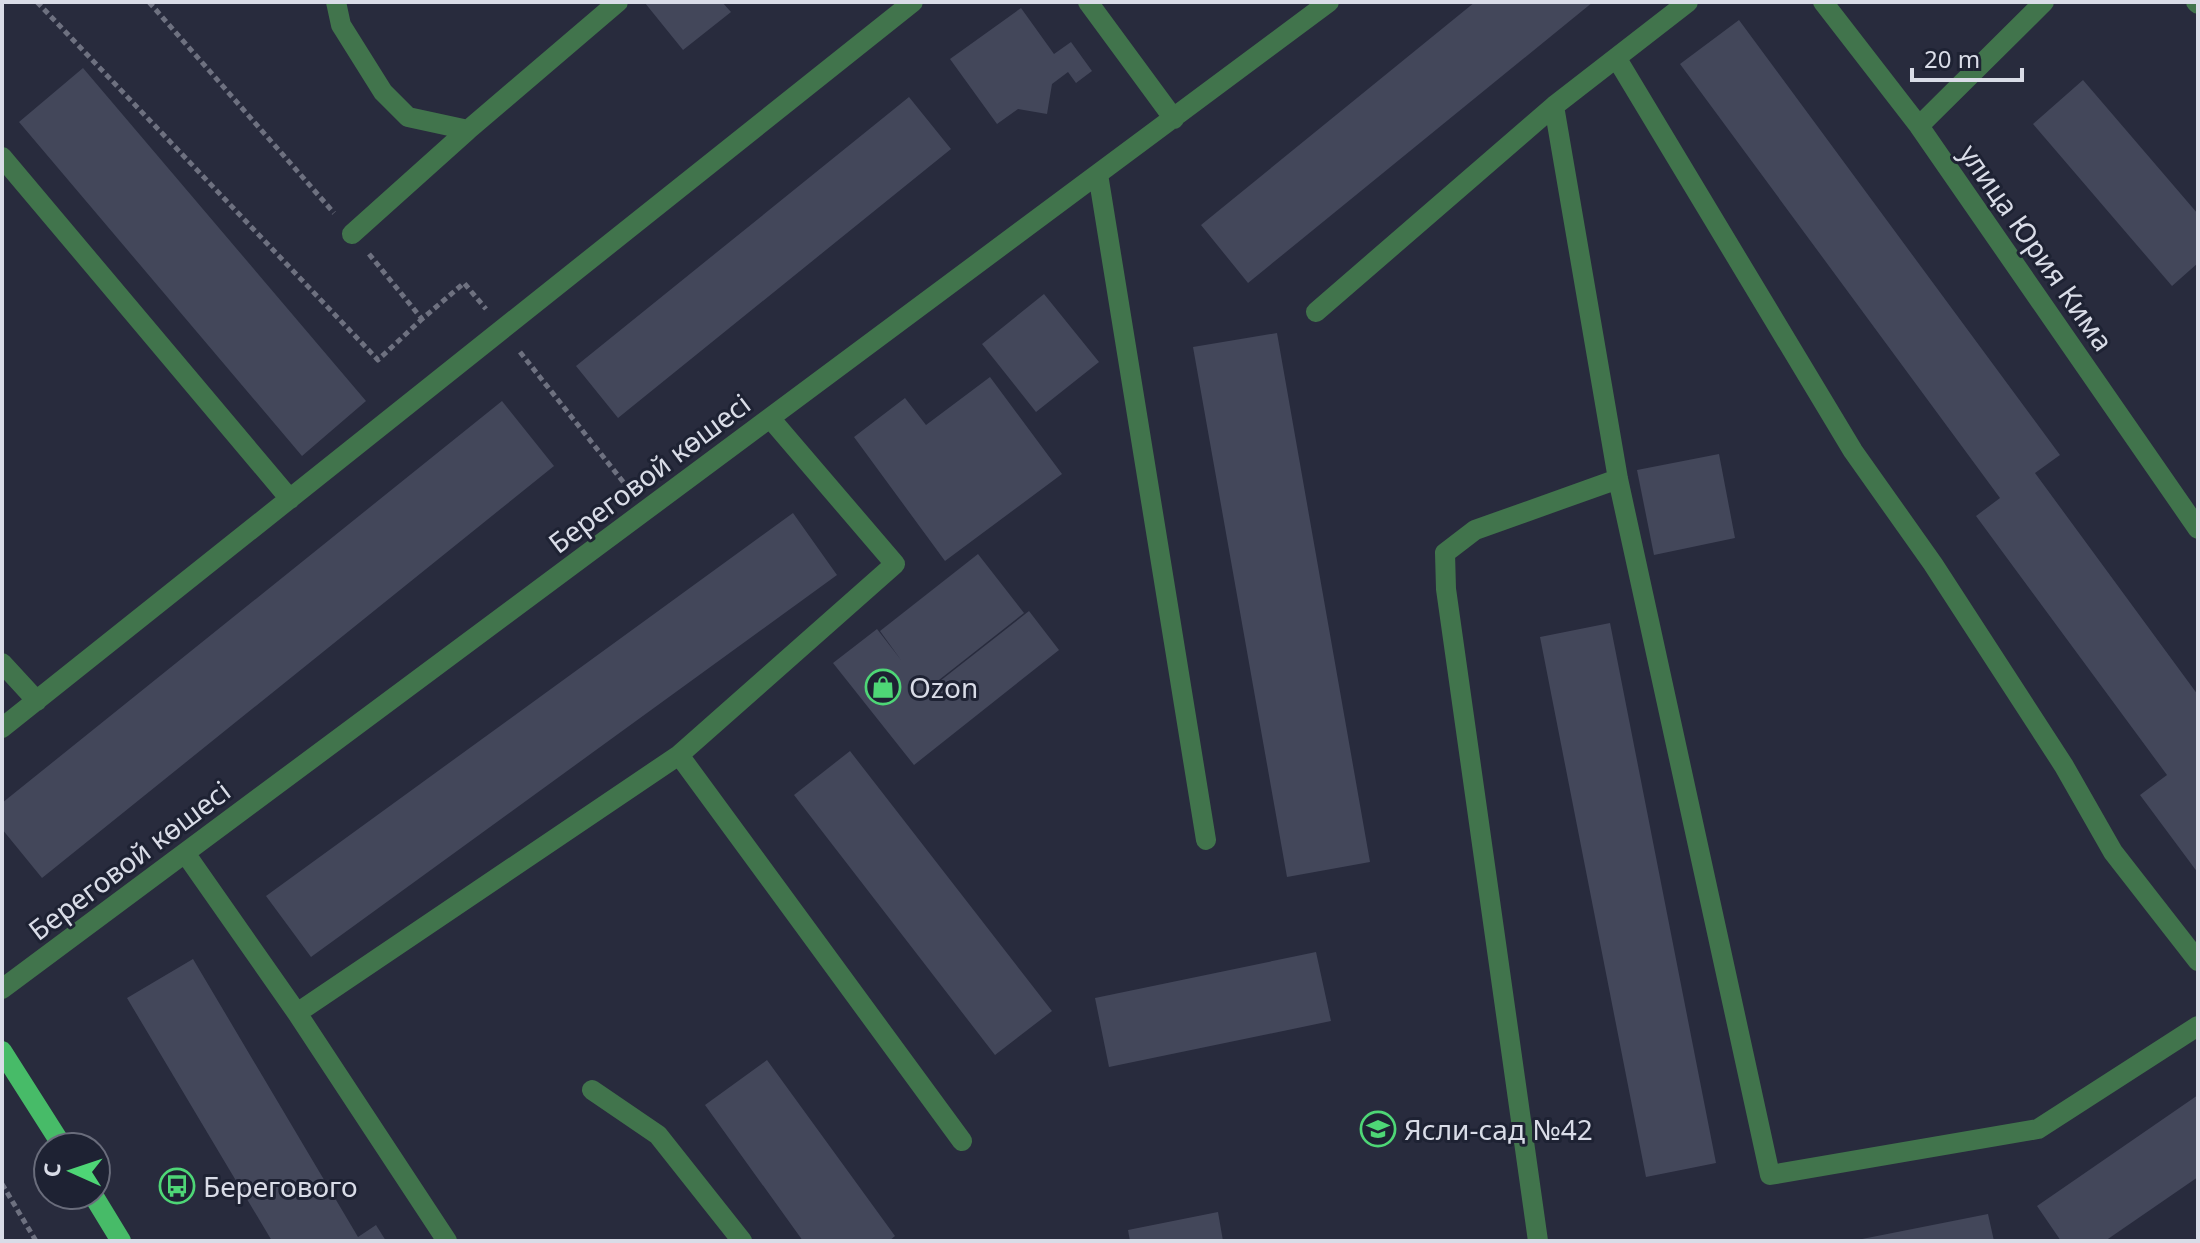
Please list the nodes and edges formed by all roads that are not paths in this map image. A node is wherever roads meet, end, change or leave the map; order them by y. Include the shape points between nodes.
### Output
1 (336, 2) edge
2 (618, 2) edge
3 (913, 2) edge
4 (1088, 2) edge
5 (1329, 2) edge
6 (1688, 2) edge
7 (1823, 2) edge
8 (2044, 2) edge
9 (1617, 59) junction
10 (1554, 106) junction
11 (1174, 119) junction
12 (1919, 126) junction
13 (468, 130) junction
14 (2, 157) edge
15 (1098, 174) junction
16 (352, 234) road end
17 (1316, 312) dead end
18 (770, 418) junction
19 (1618, 479) junction
20 (290, 499) junction
21 (2198, 529) edge
22 (2, 663) edge
23 (37, 701) junction
24 (2, 728) edge
25 (679, 755) junction
26 (1206, 840) dead end
27 (185, 853) junction
28 (2198, 961) edge
29 (2, 989) edge
30 (297, 1013) junction
31 (2198, 1026) edge
32 (2, 1051) edge
33 (592, 1090) dead end
34 (53, 1131) edge
35 (962, 1141) dead end
36 (103, 1211) edge
37 (121, 1241) edge
38 (447, 1241) edge
39 (742, 1241) edge
40 (1538, 1241) edge

1 - 13 street via 341,25 391,101 408,117
2 - 13 street
3 - 20 street
4 - 11 street
5 - 11 street, Береговой көшесі
6 - 9 street
7 - 12 street, улица Юрия Кима
8 - 12 street
9 - 10 street
9 - 28 street via 1853,451 2056,753 2113,852
10 - 17 street
10 - 19 street
11 - 15 street, Береговой көшесі
12 - 21 street, улица Юрия Кима
13 - 16 street
14 - 20 street
15 - 18 street, Береговой көшесі
15 - 26 street
18 - 25 street via 895,564
18 - 27 street, Береговой көшесі
19 - 31 street via 1770,1175 2038,1129
19 - 40 street via 1475,530 1445,553
20 - 23 street
22 - 23 street
23 - 24 street
25 - 30 street
25 - 35 street
27 - 29 street, Береговой көшесі
27 - 30 street
30 - 38 street
32 - 34 main road
33 - 39 street via 658,1135
36 - 37 main road

